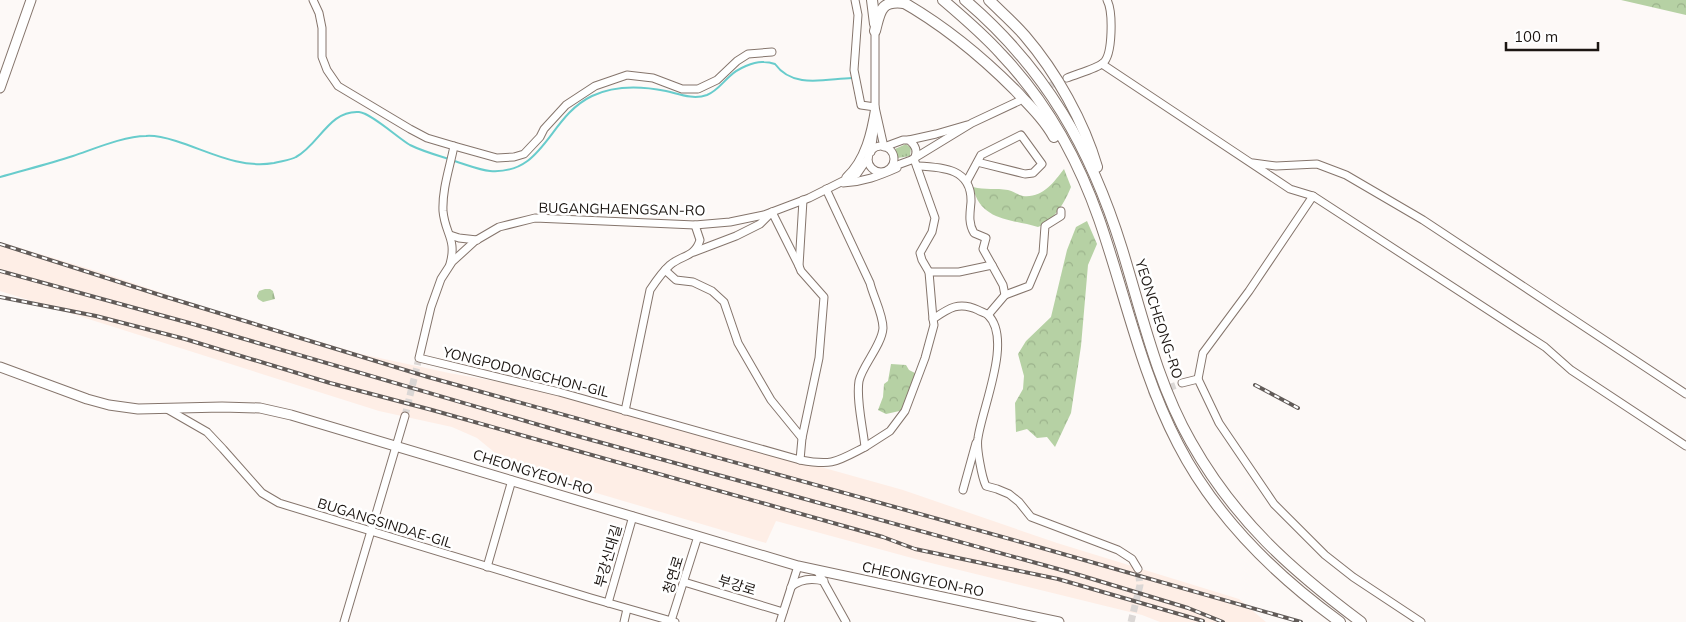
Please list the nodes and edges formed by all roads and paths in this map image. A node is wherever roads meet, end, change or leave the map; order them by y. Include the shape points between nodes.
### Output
1 (31, 0) edge
2 (313, 0) edge
3 (855, 0) edge
4 (872, 0) edge
5 (876, 0) edge
6 (943, 0) edge
7 (965, 0) edge
8 (989, 0) edge
9 (1107, 0) edge
10 (902, 2) edge
11 (875, 31) junction
12 (772, 52) dead end
13 (1102, 64) junction
14 (1067, 78) tunnel mouth
15 (0, 88) edge
16 (1019, 101) dead end
17 (876, 111) junction
18 (972, 123) junction
19 (910, 140) junction
20 (898, 141) junction
21 (453, 147) junction
22 (884, 147) junction
23 (870, 155) junction
24 (977, 162) junction
25 (915, 163) junction
26 (1252, 163) junction
27 (892, 167) junction
28 (879, 172) junction
29 (967, 181) junction
30 (840, 183) junction
31 (826, 189) junction
32 (1313, 196) junction
33 (803, 200) junction
34 (1109, 209) junction
35 (1061, 211) dead end
36 (772, 212) junction
37 (1099, 219) junction
38 (695, 225) junction
39 (450, 235) junction
40 (477, 240) junction
41 (694, 252) junction
42 (992, 265) junction
43 (450, 266) junction
44 (799, 266) junction
45 (665, 270) junction
46 (930, 272) junction
47 (1005, 295) junction
48 (988, 315) junction
49 (932, 319) junction
50 (419, 358) joint
51 (0, 367) edge
52 (1198, 379) junction
53 (1182, 383) tunnel mouth
54 (1686, 394) edge
55 (166, 408) junction
56 (626, 411) junction
57 (405, 416) tunnel mouth
58 (802, 438) junction
59 (977, 440) junction
60 (397, 446) junction
61 (1686, 446) edge
62 (865, 447) junction
63 (800, 460) junction
64 (512, 480) junction
65 (963, 490) dead end
66 (632, 516) junction
67 (372, 532) junction
68 (698, 536) junction
69 (798, 566) junction
70 (487, 567) junction
71 (1138, 569) dead end
72 (818, 570) junction
73 (824, 581) junction
74 (684, 582) junction
75 (791, 587) junction
76 (608, 603) junction
77 (627, 609) junction
78 (783, 612) junction
79 (673, 621) edge
80 (344, 622) edge
81 (624, 622) edge
82 (780, 622) edge
83 (846, 622) edge
84 (1059, 622) edge
85 (1340, 622) edge
86 (1361, 622) edge
87 (1421, 622) edge

1 - 15 main road
2 - 21 street via 322,28 322,57 338,86 410,129
3 - 17 street via 858,15 854,70 861,105
4 - 11 highway
5 - 11 street
6 - 37 highway, YEONCHEONG-RO via 1002,54 1050,115 1091,196
7 - 34 highway, YEONCHEONG-RO via 1013,46 1061,109 1084,151
8 - 34 highway via 1025,36 1072,107 1092,149
9 - 13 street via 1111,13 1109,55
10 - 11 highway via 894,0 882,6
10 - 37 highway via 955,36 1030,106 1049,128
11 - 17 street
12 - 21 street via 748,54 717,80 698,89 682,89 653,78 627,75 595,86 566,104 524,154 514,157 497,158
13 - 14 street
13 - 26 street
16 - 18 street
17 - 20 street via 884,136 890,141
17 - 22 street
17 - 23 street
17 - 30 street via 859,162
18 - 19 street
18 - 25 street
19 - 20 street
19 - 25 street via 916,149
20 - 22 street
21 - 39 street via 443,204 444,224
22 - 23 street via 877,147
22 - 27 street via 894,156
23 - 28 street via 870,165
23 - 30 street via 857,174
24 - 24 street via 981,155 1021,135 1042,164 1033,174 1025,174
24 - 29 street
25 - 27 street
25 - 29 street via 947,170
25 - 30 street via 860,182
25 - 46 street, YONGPODONGCHON-GIL via 935,218 932,232 920,253
26 - 32 street via 1290,189
26 - 54 street via 1276,166 1317,164 1346,175 1423,220
27 - 28 street
28 - 30 street
29 - 42 street via 972,230 986,238 983,249
30 - 31 street, BUGANGHAENGSAN-RO
31 - 33 street, BUGANGHAENGSAN-RO
31 - 62 street via 870,283 882,318 883,329 859,380
32 - 52 street via 1203,353
32 - 61 street via 1546,347 1571,370
33 - 36 street, BUGANGHAENGSAN-RO
33 - 44 street
34 - 86 highway, YEONCHEONG-RO via 1149,340 1170,400 1190,441 1236,510 1266,543 1328,598
35 - 47 street via 1060,216 1045,226 1043,253 1029,286
36 - 38 street, BUGANGHAENGSAN-RO via 730,222
36 - 41 street, YONGPODONGCHON-GIL via 760,224
36 - 44 street
37 - 85 highway, YEONCHEONG-RO via 1137,344 1178,445 1203,484 1254,549
38 - 40 street, BUGANGHAENGSAN-RO via 535,218 499,227
38 - 41 street via 700,240
39 - 40 street
39 - 43 street via 454,253
40 - 43 street, BUGANGHAENGSAN-RO
41 - 45 street, YONGPODONGCHON-GIL
42 - 46 street via 959,272
42 - 47 street
43 - 50 street, BUGANGHAENGSAN-RO via 441,279 431,307
44 - 58 street via 824,297 819,358
45 - 56 street, YONGPODONGCHON-GIL via 650,290
45 - 58 street via 676,280 693,282 712,291 724,302 738,343 771,400
46 - 49 street, YONGPODONGCHON-GIL
47 - 48 street
48 - 49 street via 961,305
48 - 59 street via 997,333 998,349
49 - 62 street, YONGPODONGCHON-GIL via 934,325 925,358 905,411 890,431
50 - 56 street, YONGPODONGCHON-GIL
51 - 55 main road, CHEONGYEON-RO via 109,405
52 - 53 street
52 - 87 street via 1219,423 1274,504 1325,555
55 - 60 main road, CHEONGYEON-RO via 260,408 291,414
55 - 67 street, BUGANGSINDAE-GIL via 207,432 262,493 279,503
56 - 63 street, YONGPODONGCHON-GIL
57 - 60 street
58 - 63 street
59 - 65 street
59 - 71 street via 982,479 986,486 1009,494 1030,517 1118,550 1132,559
60 - 64 main road, CHEONGYEON-RO
60 - 67 street
62 - 63 street, YONGPODONGCHON-GIL via 829,463
64 - 66 main road, CHEONGYEON-RO
64 - 70 street
66 - 68 main road, CHEONGYEON-RO
66 - 76 street, 부강신대길
67 - 70 street, BUGANGSINDAE-GIL
67 - 80 street
68 - 69 main road, CHEONGYEON-RO
68 - 74 street, 청연로
69 - 72 main road, CHEONGYEON-RO
69 - 75 street
70 - 76 street, BUGANGSINDAE-GIL
72 - 73 street
72 - 84 main road, CHEONGYEON-RO
73 - 75 street via 812,578 796,582
73 - 83 street
74 - 78 street, 부강로
74 - 79 street, 청연로
75 - 78 street
76 - 77 street, BUGANGSINDAE-GIL
77 - 79 street, BUGANGSINDAE-GIL
77 - 81 street
78 - 82 street

